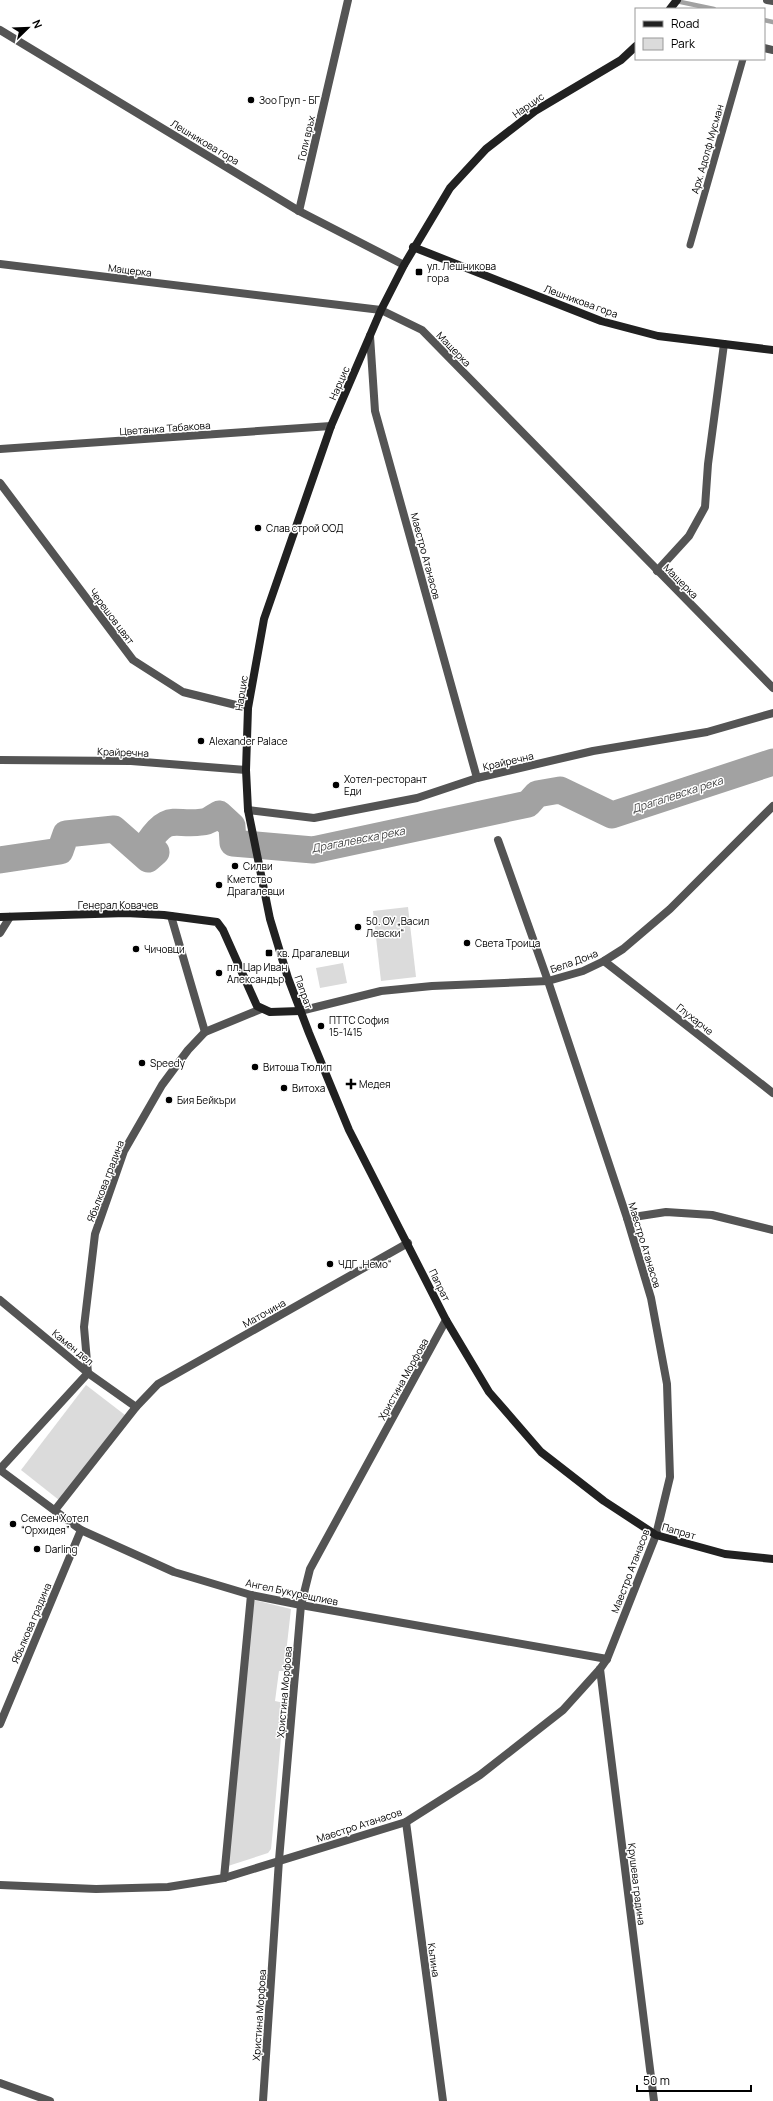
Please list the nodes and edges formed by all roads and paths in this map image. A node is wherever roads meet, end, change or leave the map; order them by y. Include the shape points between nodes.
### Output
1 (348, 0) edge
2 (677, 0) edge
3 (767, 0) edge
4 (773, 1) edge
5 (671, 8) edge
6 (0, 30) edge
7 (635, 47) edge
8 (743, 60) edge
9 (300, 211) junction
10 (690, 245) dead end
11 (414, 247) junction
12 (0, 264) edge
13 (404, 265) junction
14 (381, 310) junction
15 (370, 336) junction
16 (724, 344) junction
17 (773, 350) edge
18 (331, 426) junction
19 (0, 449) edge
20 (0, 483) edge
21 (657, 571) junction
22 (773, 688) edge
23 (248, 708) junction
24 (773, 712) edge
25 (0, 760) edge
26 (246, 770) junction
27 (477, 778) junction
28 (773, 806) edge
29 (248, 810) junction
30 (251, 829) joint
31 (498, 840) dead end
32 (171, 916) junction
33 (0, 917) edge
34 (10, 917) junction
35 (0, 933) edge
36 (604, 961) junction
37 (548, 981) junction
38 (261, 1009) junction
39 (300, 1011) junction
40 (206, 1032) junction
41 (773, 1093) edge
42 (627, 1218) junction
43 (773, 1230) edge
44 (408, 1243) junction
45 (0, 1300) edge
46 (446, 1320) junction
47 (88, 1372) junction
48 (136, 1407) junction
49 (0, 1470) edge
50 (55, 1510) junction
51 (81, 1530) junction
52 (656, 1535) junction
53 (773, 1559) edge
54 (251, 1595) junction
55 (301, 1605) junction
56 (606, 1659) junction
57 (600, 1669) junction
58 (0, 1724) edge
59 (406, 1822) junction
60 (280, 1860) junction
61 (224, 1878) junction
62 (0, 1885) edge
63 (0, 2083) edge
64 (50, 2101) edge
65 (263, 2101) edge
66 (443, 2101) edge
67 (654, 2101) edge

1 - 9 street, Голи връх
2 - 5 main road
3 - 4 street
6 - 9 street, Лешникова гора
7 - 11 main road, Нарцис via 621,60 535,111 486,149 450,188
8 - 10 lane, Арх. Адолф Мусман
9 - 13 street, Лешникова гора
11 - 13 main road, Нарцис
11 - 16 main road, Лешникова гора via 601,321 658,336
12 - 14 street, Мащерка
13 - 14 main road, Нарцис
14 - 15 main road, Нарцис
14 - 21 street, Мащерка via 422,330
15 - 18 main road, Нарцис
15 - 27 street, Маестро Атанасов via 375,411
16 - 17 main road, Лешникова гора
16 - 21 street via 708,464 706,507 689,536
18 - 19 street, Цветанка Табакова
18 - 23 main road, Нарцис via 264,619
20 - 23 street, Черешов цвят via 133,660 183,692
21 - 22 street, Мащерка
23 - 26 main road, Нарцис
24 - 27 street, Крайречна via 707,732 593,751
25 - 26 street, Крайречна via 131,761
26 - 29 main road, Нарцис
27 - 29 street, Крайречна via 417,798 314,818
28 - 36 street, Бела Дона via 670,909 623,949
29 - 30 main road, Нарцис
30 - 39 main road, Папрат via 270,918
31 - 37 street, Маестро Атанасов
32 - 34 main road, Генерал Ковачев via 126,913
32 - 38 main road, Генерал Ковачев via 217,922 221,925 254,1003
32 - 40 street
33 - 34 main road, Генерал Ковачев
34 - 35 street
36 - 37 street, Бела Дона
36 - 41 street, Глухарче
37 - 39 street, Бела Дона via 381,991
37 - 42 street, Маестро Атанасов
38 - 39 main road via 270,1012
38 - 40 street, Ябълкова градина
39 - 44 main road, Папрат via 349,1130
40 - 47 street, Ябълкова градина via 188,1050 162,1085 124,1151 95,1234 84,1327
42 - 43 street via 666,1212 712,1215
42 - 52 street, Маестро Атанасов via 651,1298 667,1384 670,1477
44 - 46 main road, Папрат
44 - 48 street, Маточина via 158,1384
45 - 47 street, Камен дел
46 - 52 main road, Папрат via 489,1392 541,1452 604,1500
46 - 55 street, Христина Морфова via 310,1568
47 - 48 street, Камен дел
47 - 49 street
48 - 50 street
49 - 50 street, Ангел Букурещлиев
50 - 51 street, Ангел Букурещлиев
51 - 54 street, Ангел Букурещлиев via 174,1572
51 - 58 street, Ябълкова градина
52 - 53 main road, Папрат via 725,1554
52 - 56 street, Маестро Атанасов
54 - 55 street, Ангел Букурещлиев
54 - 61 street
55 - 56 street, Ангел Букурещлиев
55 - 60 street, Христина Морфова
56 - 57 street, Маестро Атанасов
57 - 59 street, Маестро Атанасов via 563,1710 480,1775
57 - 67 street, Крушева градина
59 - 60 street, Маестро Атанасов
59 - 66 street, Къпина
60 - 61 street, Маестро Атанасов
60 - 65 street, Христина Морфова
61 - 62 street, Маестро Атанасов via 168,1887 96,1890
63 - 64 street

